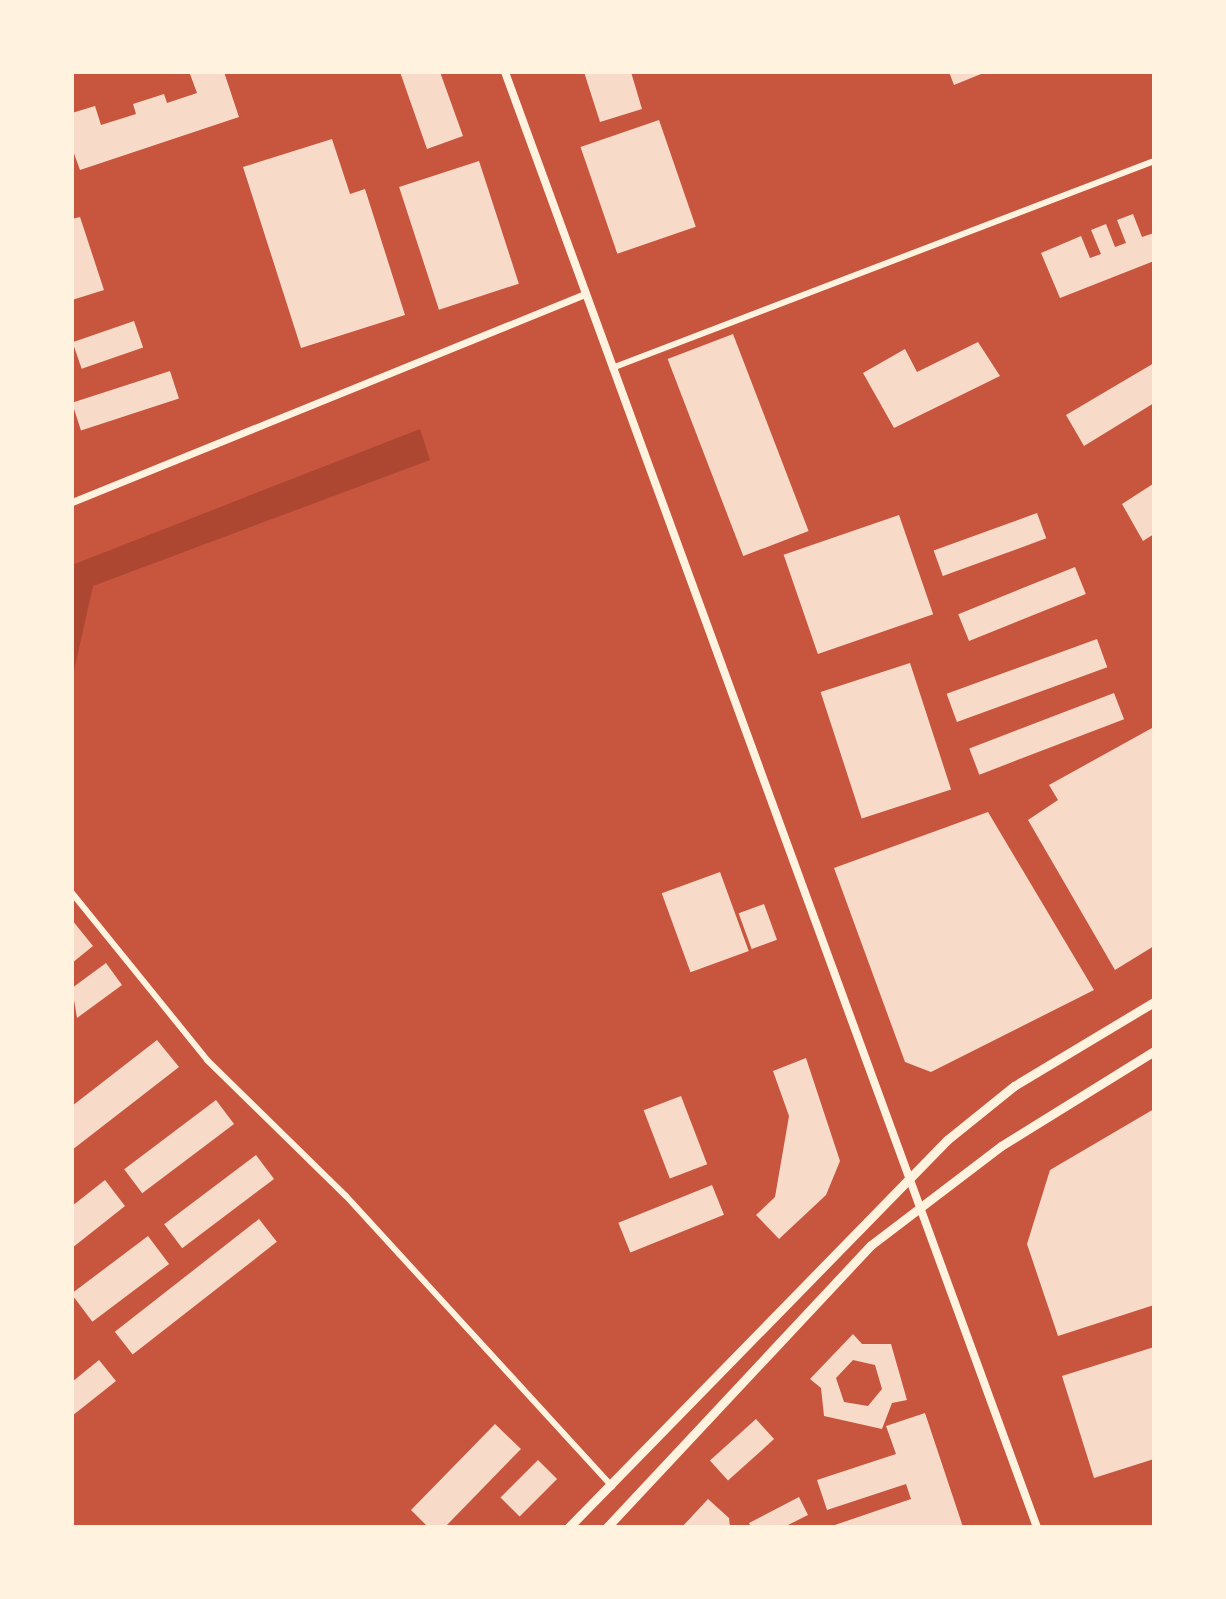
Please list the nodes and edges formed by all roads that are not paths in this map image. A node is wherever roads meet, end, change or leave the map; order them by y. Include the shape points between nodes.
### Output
1 (505, 72) edge
2 (1154, 161) edge
3 (585, 294) junction
4 (612, 368) junction
5 (72, 502) edge
6 (72, 893) edge
7 (1154, 1002) edge
8 (1154, 1051) edge
9 (912, 1176) junction
10 (921, 1203) junction
11 (612, 1486) junction
12 (569, 1527) edge
13 (607, 1527) edge
14 (1037, 1527) edge

1 - 3 main road
2 - 4 street
3 - 4 main road
3 - 5 street
4 - 9 main road
6 - 11 street via 207,1060 346,1196
7 - 9 main road via 1014,1086
8 - 10 main road
9 - 10 main road
9 - 11 main road
10 - 13 main road via 871,1245
10 - 14 main road
11 - 12 main road

